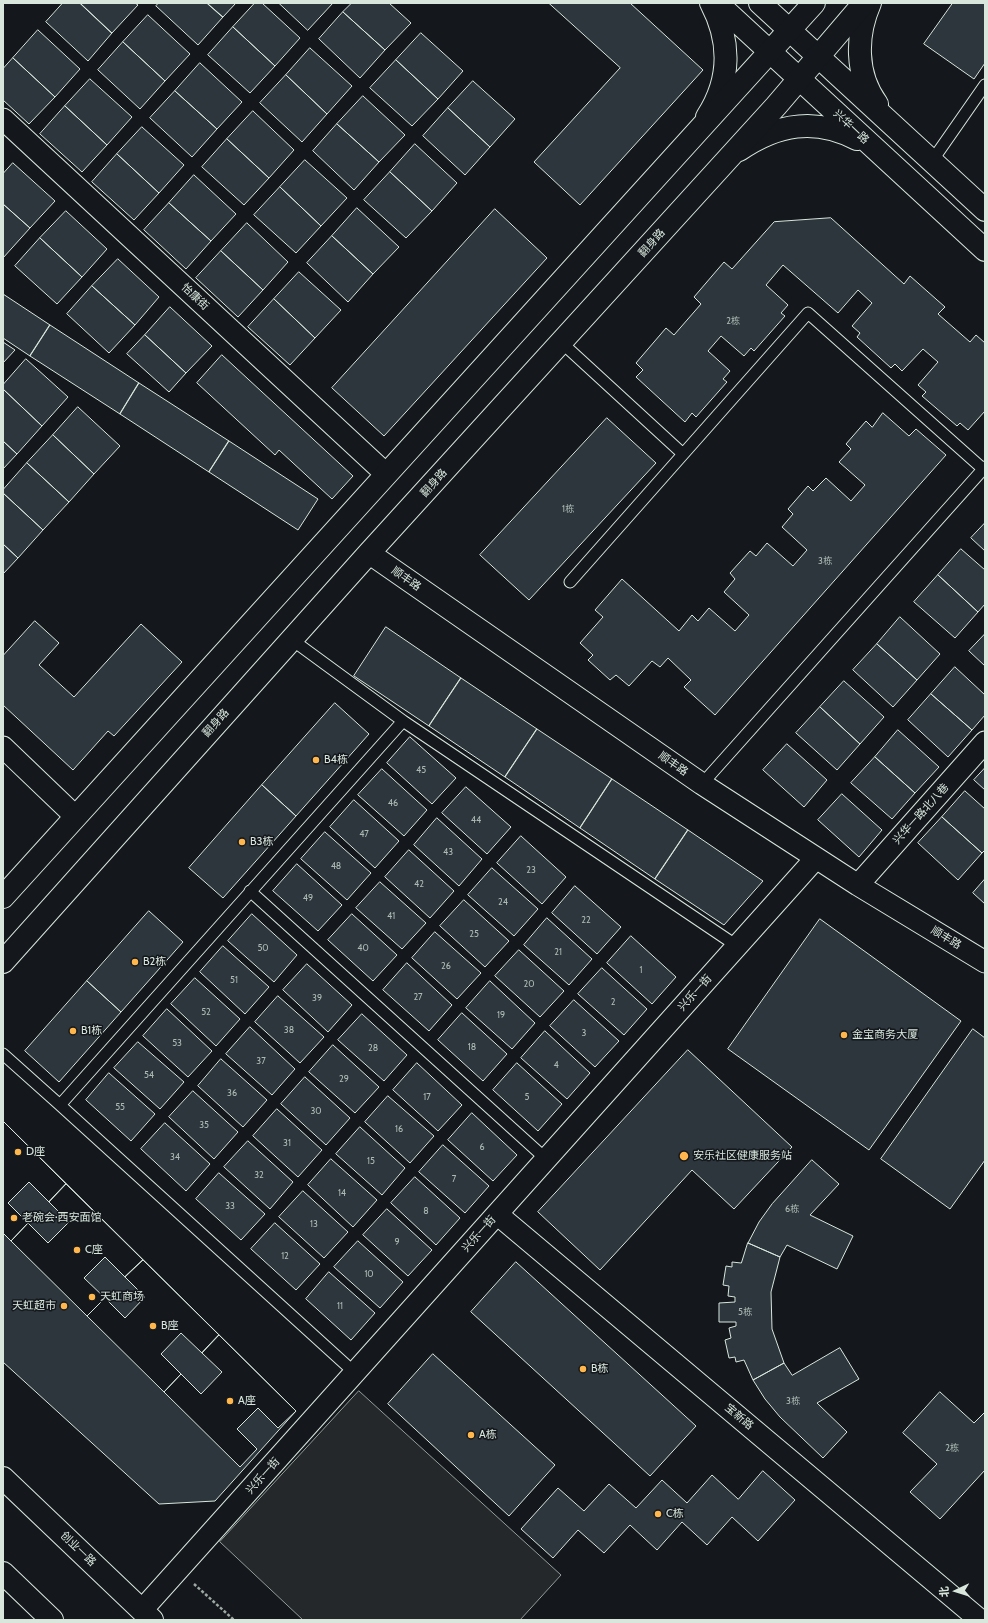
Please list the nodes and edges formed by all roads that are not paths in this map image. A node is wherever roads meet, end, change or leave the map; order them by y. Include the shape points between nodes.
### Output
1 (711, 3) edge
2 (717, 3) edge
3 (760, 3) edge
4 (814, 3) edge
5 (864, 3) edge
6 (870, 3) edge
7 (789, 30) junction
8 (770, 51) junction
9 (818, 57) junction
10 (799, 79) junction
11 (985, 85) edge
12 (3, 120) edge
13 (697, 132) junction
14 (903, 135) junction
15 (881, 154) junction
16 (730, 156) junction
17 (932, 161) junction
18 (985, 210) edge
19 (985, 250) edge
20 (561, 342) junction
21 (683, 454) junction
22 (984, 468) edge
23 (386, 474) junction
24 (369, 553) junction
25 (570, 582) dead end
26 (291, 639) junction
27 (403, 721) junction
28 (985, 742) edge
29 (3, 747) edge
30 (702, 784) junction
31 (74, 816) junction
32 (816, 858) junction
33 (858, 885) junction
34 (250, 892) junction
35 (3, 897) edge
36 (738, 946) junction
37 (3, 962) edge
38 (985, 962) edge
39 (3, 1054) edge
40 (60, 1105) junction
41 (546, 1159) junction
42 (497, 1214) junction
43 (355, 1373) junction
44 (3, 1478) edge
45 (3, 1573) edge
46 (147, 1615) edge
47 (52, 1620) edge
48 (980, 1620) edge

1 - 13 main road via 720,19 727,58 718,96
2 - 8 main road, 兴华一路
3 - 7 main road
4 - 7 main road
5 - 9 main road, 翻身路
6 - 14 main road via 859,42 865,82 878,105
7 - 8 main road
7 - 9 main road
8 - 10 main road, 兴华一路
8 - 13 main road
9 - 10 main road, 翻身路
9 - 14 main road
10 - 15 main road, 兴华一路
10 - 16 main road, 翻身路
11 - 17 lane
12 - 23 street, 怡康街
13 - 23 main road
14 - 17 main road
15 - 16 main road via 845,133 807,125 787,127 768,133
15 - 19 main road, 兴华一路
16 - 20 main road, 翻身路
17 - 18 main road
20 - 21 lane
20 - 24 main road, 翻身路
21 - 22 lane via 808,313
21 - 25 lane
22 - 30 lane
23 - 31 main road
24 - 26 main road, 翻身路
24 - 30 street, 顺丰路
26 - 27 lane
26 - 37 main road, 翻身路
27 - 34 lane
27 - 36 lane
28 - 33 street, 兴华一路北八巷
29 - 31 street
30 - 32 street, 顺丰路
31 - 35 main road
32 - 33 street, 顺丰路
32 - 36 street, 兴乐一街
33 - 38 street, 顺丰路
34 - 40 lane
34 - 41 lane
36 - 41 street, 兴乐一街
39 - 40 lane
40 - 43 lane
41 - 42 street, 兴乐一街
42 - 43 street, 兴乐一街
42 - 48 street, 宝新路
43 - 46 street, 兴乐一街 via 178,1570
44 - 46 main road, 创业一路
45 - 47 main road

